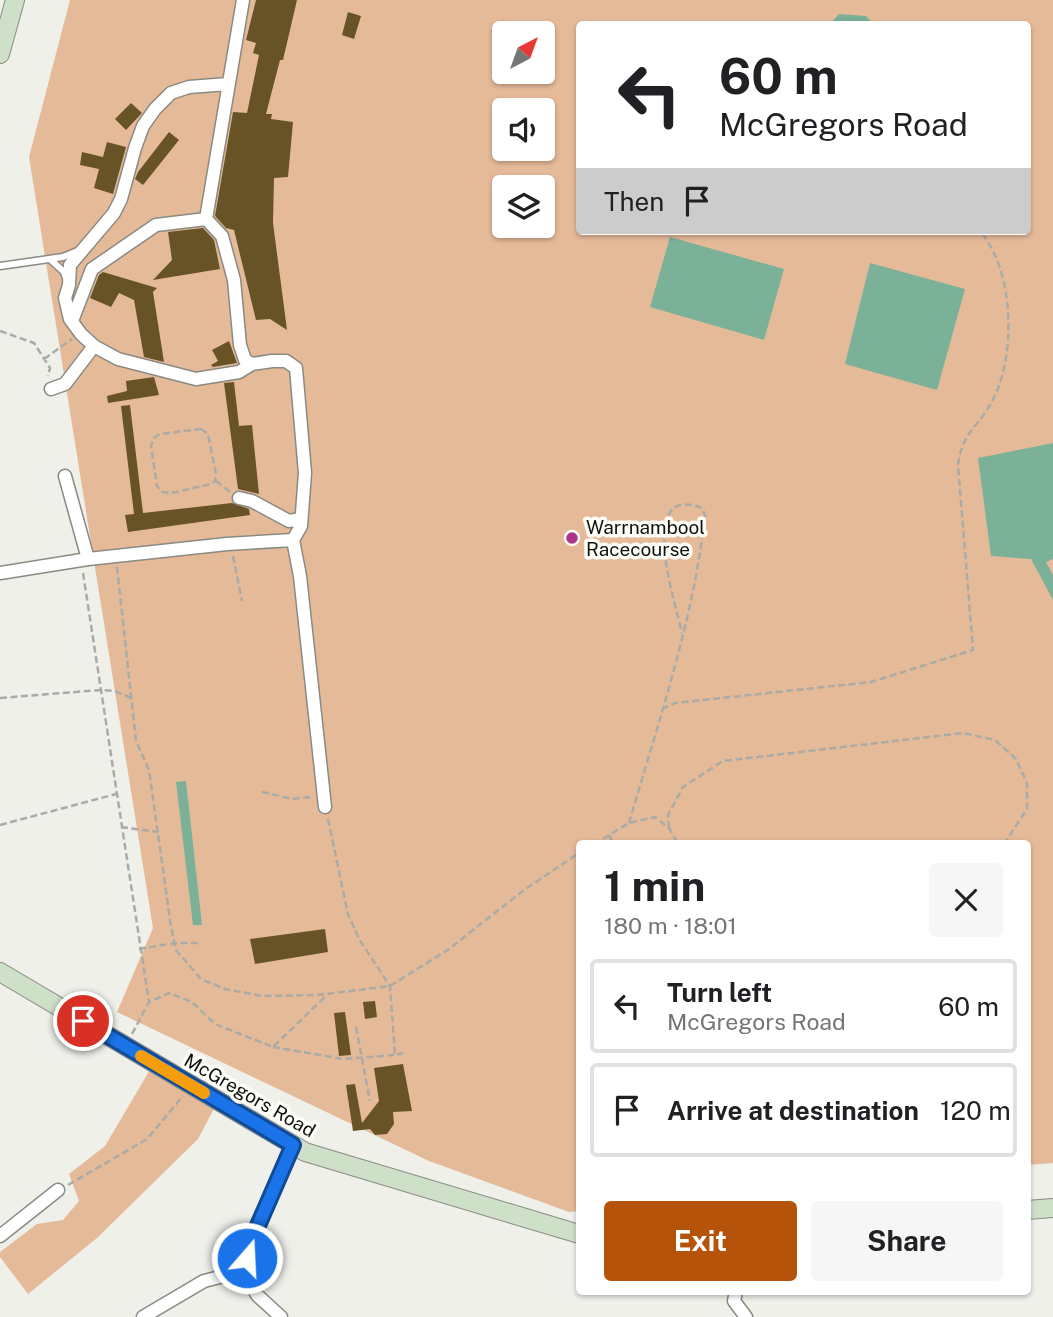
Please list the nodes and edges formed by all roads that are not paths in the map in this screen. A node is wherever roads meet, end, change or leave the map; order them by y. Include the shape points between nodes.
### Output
1 (15, 0) edge
2 (243, 0) edge
3 (0, 54) edge
4 (228, 84) junction
5 (205, 219) junction
6 (82, 249) junction
7 (50, 259) junction
8 (0, 266) edge
9 (69, 285) junction
10 (72, 321) junction
11 (94, 346) junction
12 (252, 363) junction
13 (51, 389) road end
14 (65, 476) dead end
15 (239, 498) road end
16 (301, 519) junction
17 (293, 540) junction
18 (85, 560) junction
19 (0, 573) edge
20 (325, 807) road end
21 (0, 972) edge
22 (293, 1145) junction
23 (58, 1190) road end
24 (1053, 1208) edge
25 (1031, 1210) edge
26 (576, 1233) edge
27 (0, 1236) edge
28 (244, 1271) junction
29 (735, 1295) edge
30 (143, 1317) edge
31 (281, 1317) edge
32 (746, 1317) edge

1 - 3 street
2 - 4 street
4 - 5 street
4 - 6 street via 171,93 155,110 143,126 118,206
5 - 10 street via 156,225 92,269
5 - 12 street via 222,236 234,280 240,345 245,360
6 - 7 lane
6 - 9 street via 70,265
7 - 8 lane
7 - 9 lane via 64,272
9 - 10 street via 65,298
10 - 11 street
11 - 12 street via 118,359 196,379 239,372
11 - 13 street via 65,384
12 - 16 street via 286,361 296,368 305,473
14 - 18 street
15 - 16 street via 289,521
16 - 17 street
17 - 18 street
17 - 20 street
18 - 19 street
21 - 22 street, McGregors Road
22 - 26 street, McGregors Road
22 - 28 street via 250,1244
23 - 27 street
24 - 25 street
28 - 30 street via 204,1281
28 - 31 street via 257,1295
29 - 32 street via 734,1301

